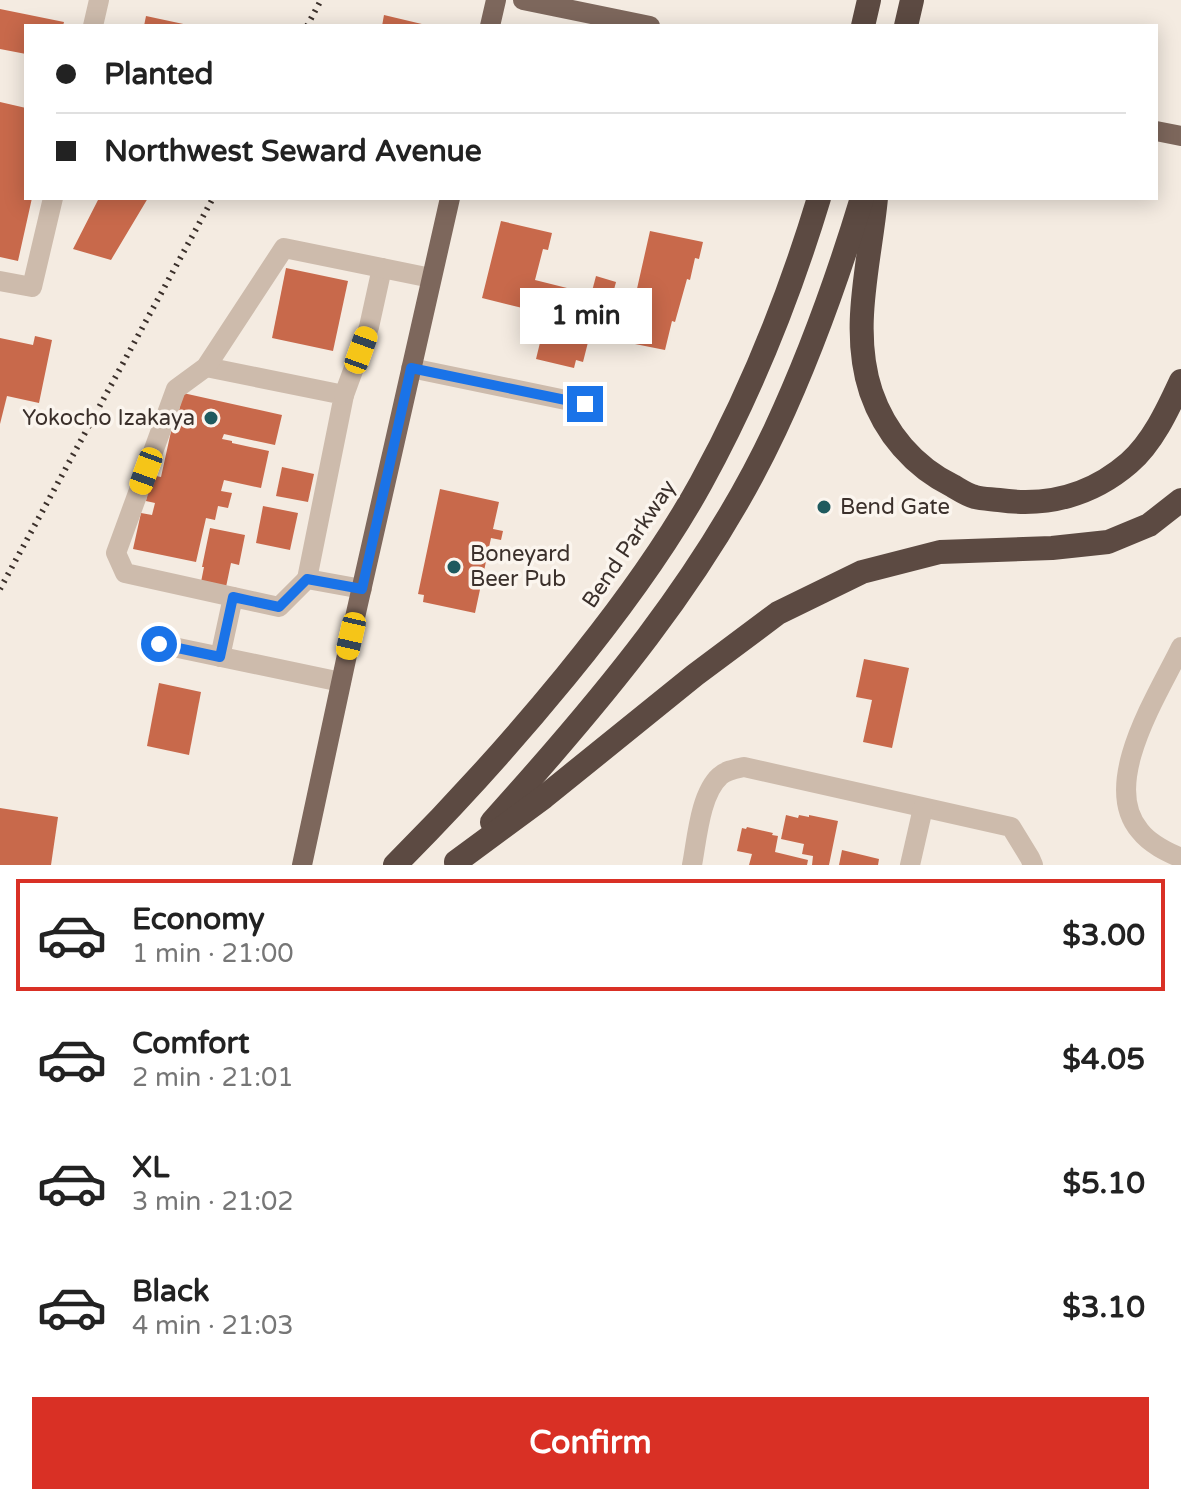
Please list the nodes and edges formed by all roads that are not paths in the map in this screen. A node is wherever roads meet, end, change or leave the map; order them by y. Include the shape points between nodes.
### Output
1 (99, 0) edge
2 (496, 0) edge
3 (523, 0) edge
4 (93, 24) edge
5 (490, 24) edge
6 (640, 24) edge
7 (1158, 131) edge
8 (1181, 136) edge
9 (53, 200) edge
10 (450, 200) edge
11 (818, 200) edge
12 (861, 200) edge
13 (876, 200) edge
14 (382, 268) junction
15 (431, 278) junction
16 (0, 281) edge
17 (206, 367) junction
18 (411, 368) junction
19 (1181, 381) edge
20 (344, 395) junction
21 (585, 404) dead end
22 (1181, 500) edge
23 (307, 579) junction
24 (362, 589) junction
25 (233, 597) junction
26 (159, 644) dead end
27 (1181, 647) edge
28 (220, 657) junction
29 (341, 682) junction
30 (923, 808) junction
31 (1181, 858) edge
32 (454, 864) edge
33 (302, 865) edge
34 (395, 865) edge
35 (692, 865) edge
36 (910, 865) edge
37 (1033, 865) edge

1 - 4 street
2 - 5 main road
3 - 6 main road
7 - 8 main road
9 - 16 street via 32,287
10 - 15 main road
11 - 34 highway, Bend Parkway via 763,355 679,521 557,687
12 - 32 highway via 808,354 775,430 716,537 609,687
13 - 19 highway via 861,326 868,381 891,432 915,462 944,482 973,496 1015,502 1054,501 1094,487 1131,462 1162,422
14 - 15 street
14 - 17 street via 284,248
14 - 20 street via 369,327
15 - 18 main road
17 - 20 street
17 - 25 street via 176,389 116,553 125,573
18 - 21 street
18 - 24 main road
20 - 23 street
22 - 32 highway via 1149,525 1108,542 940,552 862,572 778,613
23 - 24 street
23 - 25 street via 279,607
24 - 29 main road
25 - 28 street
26 - 28 street
27 - 31 street via 1134,742 1126,772 1128,811 1140,832
28 - 29 street
29 - 33 main road
30 - 35 street via 744,767 730,770 706,797
30 - 36 street
30 - 37 street via 1011,827

